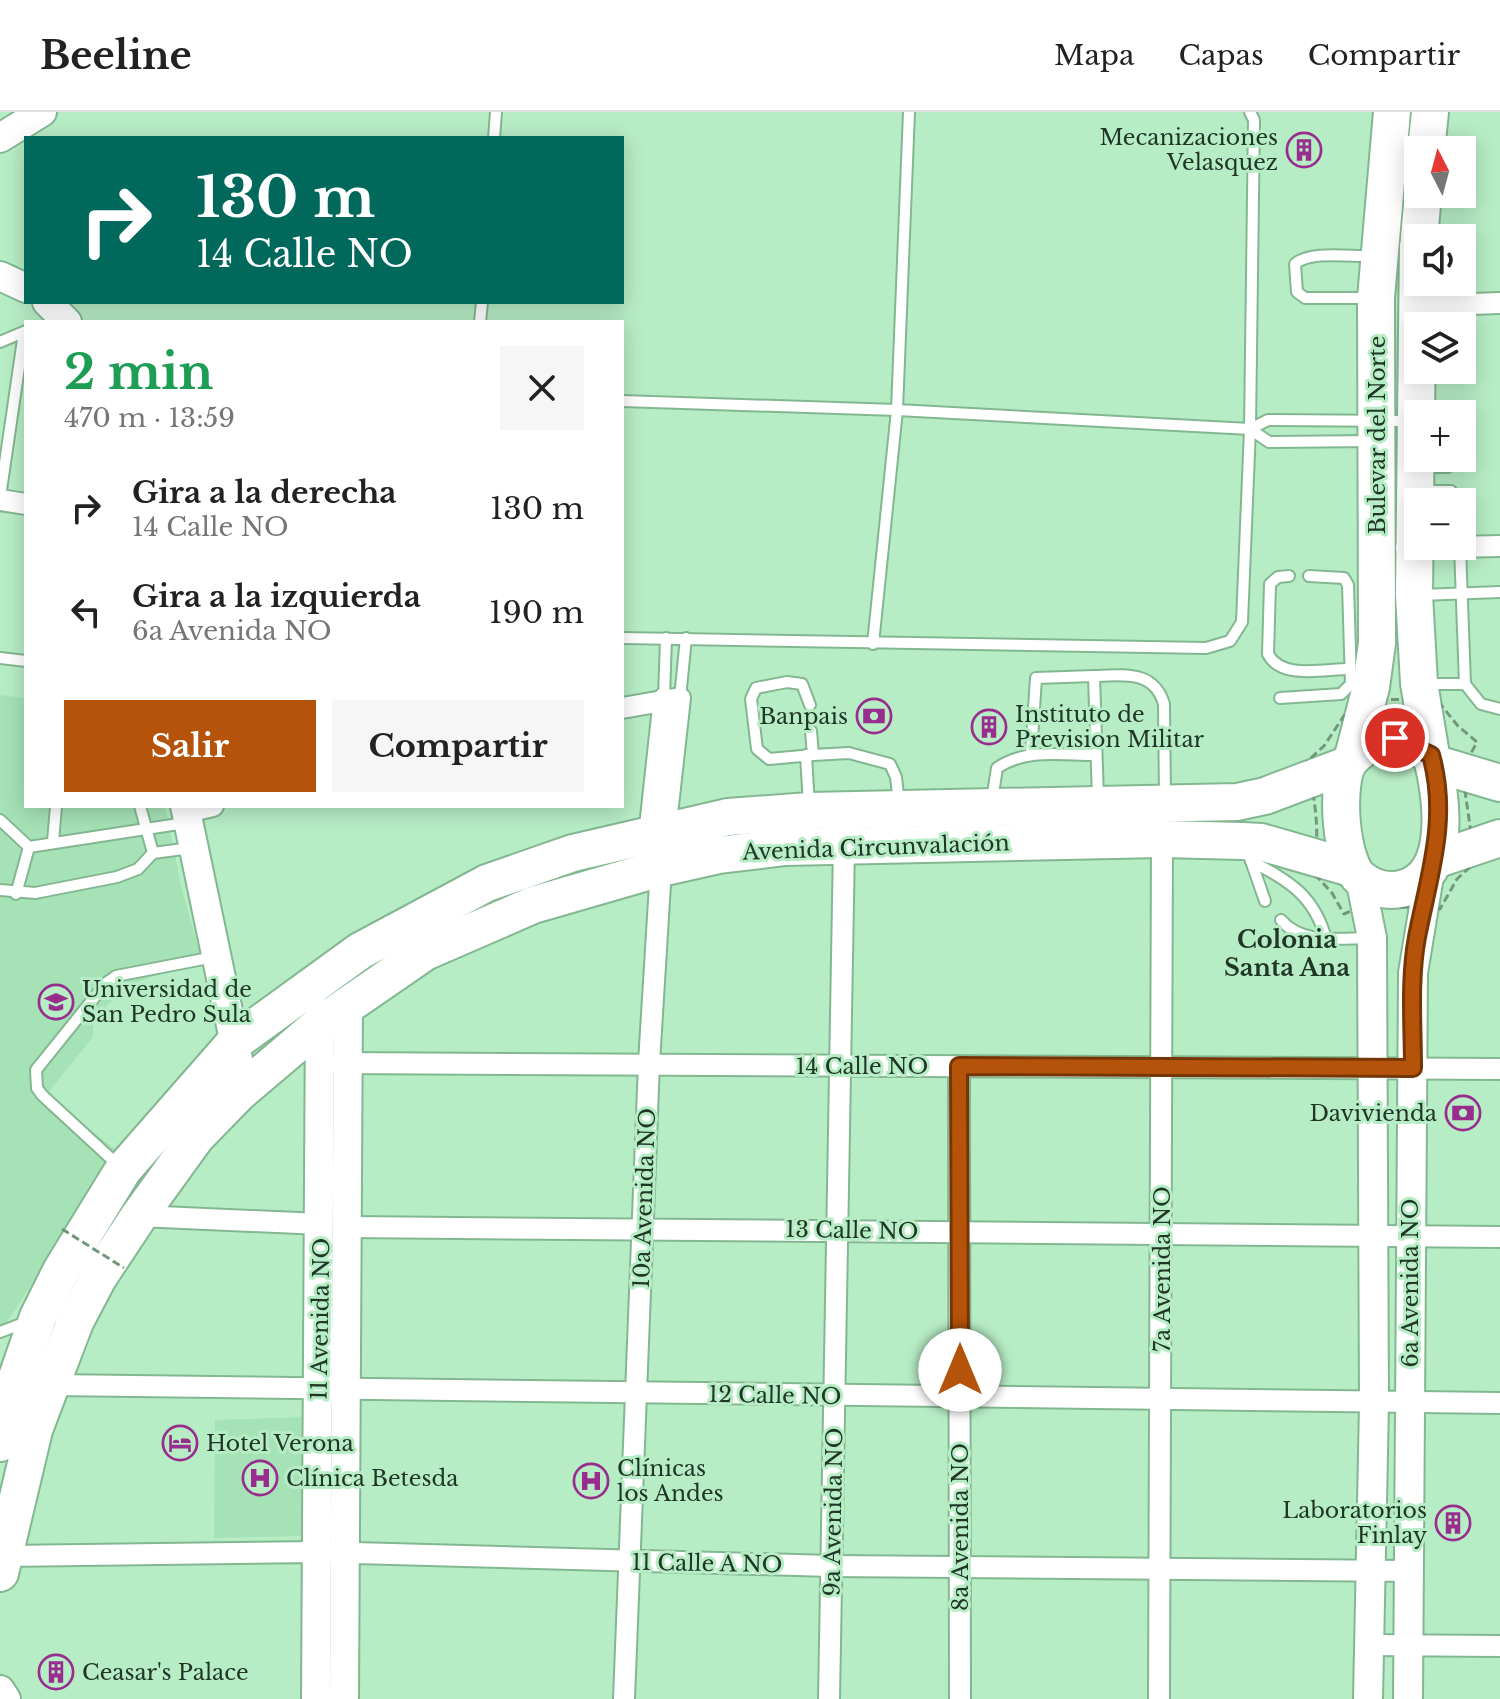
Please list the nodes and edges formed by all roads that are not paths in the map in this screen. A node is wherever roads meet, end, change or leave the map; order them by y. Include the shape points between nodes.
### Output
1 (42, 112) edge
2 (496, 112) edge
3 (909, 112) edge
4 (1250, 112) edge
5 (1392, 112) edge
6 (1430, 112) edge
7 (494, 136) edge
8 (1427, 136) edge
9 (0, 138) edge
10 (1378, 256) junction
11 (0, 276) edge
12 (24, 287) edge
13 (1416, 296) edge
14 (1376, 298) junction
15 (1500, 303) edge
16 (1416, 306) junction
17 (24, 332) edge
18 (24, 339) edge
19 (0, 342) edge
20 (1415, 400) edge
21 (624, 401) edge
22 (897, 410) junction
23 (1404, 424) edge
24 (1250, 429) junction
25 (1377, 430) junction
26 (1425, 472) edge
27 (1426, 475) junction
28 (1424, 488) edge
29 (1446, 488) edge
30 (0, 498) edge
31 (24, 504) edge
32 (1500, 546) edge
33 (1476, 547) edge
34 (1404, 548) edge
35 (1378, 549) junction
36 (1415, 560) edge
37 (1461, 560) edge
38 (1289, 576) dead end
39 (1309, 576) dead end
40 (1500, 592) edge
41 (1462, 593) junction
42 (1414, 595) junction
43 (1363, 627) junction
44 (624, 638) edge
45 (666, 638) junction
46 (686, 638) junction
47 (873, 644) junction
48 (0, 658) edge
49 (24, 661) edge
50 (1349, 669) junction
51 (1094, 676) junction
52 (1465, 684) junction
53 (1420, 692) junction
54 (672, 698) junction
55 (1280, 698) dead end
56 (810, 705) dead end
57 (624, 708) edge
58 (1500, 709) edge
59 (811, 731) dead end
60 (1031, 754) junction
61 (809, 755) junction
62 (1095, 755) junction
63 (1350, 761) junction
64 (1442, 763) junction
65 (1500, 783) edge
66 (1099, 805) junction
67 (56, 808) edge
68 (141, 808) edge
69 (991, 808) junction
70 (899, 810) junction
71 (809, 811) junction
72 (194, 819) edge
73 (0, 820) edge
74 (1164, 822) junction
75 (147, 827) junction
76 (53, 842) junction
77 (1486, 842) edge
78 (659, 845) junction
79 (844, 845) junction
80 (29, 847) junction
81 (1246, 851) junction
82 (153, 853) junction
83 (1432, 865) junction
84 (1348, 877) junction
85 (0, 890) edge
86 (16, 894) junction
87 (1265, 901) dead end
88 (1281, 920) dead end
89 (1372, 938) junction
90 (1326, 939) junction
91 (360, 951) junction
92 (216, 957) junction
93 (348, 1003) junction
94 (319, 1025) junction
95 (236, 1041) junction
96 (349, 1062) junction
97 (649, 1063) junction
98 (321, 1064) junction
99 (840, 1066) junction
100 (959, 1066) junction
101 (1163, 1067) junction
102 (1372, 1068) junction
103 (1413, 1068) junction
104 (1500, 1069) edge
105 (196, 1137) junction
106 (123, 1170) junction
107 (139, 1216) junction
108 (335, 1226) junction
109 (836, 1229) junction
110 (642, 1230) junction
111 (959, 1232) junction
112 (1162, 1234) junction
113 (1372, 1236) junction
114 (1410, 1236) junction
115 (1500, 1237) edge
116 (38, 1317) junction
117 (0, 1332) edge
118 (51, 1385) junction
119 (333, 1389) junction
120 (637, 1393) junction
121 (835, 1396) junction
122 (960, 1398) junction
123 (1161, 1401) junction
124 (1500, 1403) edge
125 (1374, 1404) junction
126 (1410, 1404) junction
127 (3, 1415) edge
128 (332, 1552) junction
129 (629, 1561) junction
130 (3, 1564) edge
131 (831, 1566) junction
132 (960, 1568) junction
133 (1161, 1569) junction
134 (1369, 1571) junction
135 (1409, 1571) junction
136 (1367, 1645) junction
137 (1409, 1646) junction
138 (1500, 1646) edge
139 (0, 1690) edge
140 (6, 1699) edge
141 (316, 1699) edge
142 (344, 1699) edge
143 (624, 1699) edge
144 (829, 1699) edge
145 (960, 1699) edge
146 (1159, 1699) edge
147 (1368, 1699) edge
148 (1408, 1699) edge

1 - 9 street
2 - 7 lane
3 - 22 lane
4 - 24 lane
5 - 10 highway, Bulevar del Norte
6 - 8 highway
10 - 14 highway, Bulevar del Norte
10 - 14 lane via 1300,259 1295,264 1297,292 1305,298
11 - 12 street
13 - 16 highway, Bulevar del Norte
14 - 25 highway, Bulevar del Norte
15 - 16 street
16 - 20 highway, Bulevar del Norte
17 - 19 lane
18 - 30 lane
21 - 22 lane
22 - 24 lane
22 - 47 lane
23 - 25 lane
24 - 25 lane via 1268,420
24 - 25 lane via 1269,442
24 - 47 lane via 1242,622 1230,641 1206,648
25 - 35 highway, Bulevar del Norte
26 - 27 highway, Bulevar del Norte
27 - 28 highway, Bulevar del Norte
27 - 29 lane
30 - 31 street
32 - 33 street
34 - 35 street
35 - 43 highway, Bulevar del Norte
36 - 42 highway, Bulevar del Norte
37 - 41 lane
38 - 50 lane via 1270,584 1272,661 1287,670
39 - 43 lane via 1344,578
40 - 41 lane
41 - 42 lane
41 - 52 lane
42 - 53 highway, Bulevar del Norte
43 - 50 lane
43 - 63 highway, Bulevar del Norte via 1368,700
44 - 45 lane
45 - 46 lane
45 - 54 lane
46 - 47 lane
46 - 54 lane
48 - 49 lane
50 - 55 lane via 1351,684 1341,694
51 - 60 lane via 1036,678
51 - 62 lane
51 - 74 lane via 1146,678 1160,691
52 - 53 lane
52 - 58 lane via 1481,704
53 - 64 highway, Bulevar del Norte
54 - 57 street
54 - 78 street, 10a Avenida NO
56 - 61 lane via 802,684 787,682 756,688 751,699 753,730 762,755
59 - 61 lane
60 - 62 lane
60 - 69 lane via 997,768
61 - 70 lane via 849,753 890,764
61 - 71 lane
62 - 66 lane
63 - 64 highway via 1384,738 1407,741
63 - 74 highway, Avenida Circunvalación via 1265,796
63 - 84 highway via 1341,808
64 - 65 highway
64 - 83 highway via 1441,817
66 - 69 highway, Avenida Circunvalación
66 - 74 highway, Avenida Circunvalación
67 - 76 lane
68 - 75 lane
69 - 70 highway, Avenida Circunvalación
69 - 79 highway via 941,826 855,829
70 - 71 highway, Avenida Circunvalación
71 - 78 highway, Avenida Circunvalación via 728,817
72 - 75 lane
72 - 82 lane
72 - 92 street
73 - 80 lane
74 - 79 highway, Avenida Circunvalación
74 - 81 highway, Avenida Circunvalación
74 - 101 street, 7a Avenida NO
75 - 76 lane
75 - 82 lane
76 - 80 lane
77 - 83 highway
78 - 79 highway, Avenida Circunvalación via 719,855
78 - 91 highway, Avenida Circunvalación via 573,853 487,883
78 - 93 highway, Avenida Circunvalación via 425,952
78 - 97 street, 10a Avenida NO
79 - 99 street, 9a Avenida NO
80 - 86 lane
81 - 84 highway, Avenida Circunvalación via 1261,842
81 - 87 lane
81 - 90 lane via 1316,908
82 - 86 lane via 138,869 117,877
83 - 84 highway via 1412,887 1393,890
83 - 103 street, 6a Avenida NO via 1413,973
84 - 89 street, 6a Avenida NO
85 - 86 lane
88 - 90 lane via 1290,931
89 - 90 lane
89 - 102 street, 6a Avenida NO
91 - 94 street, 11 Avenida NO via 328,993
91 - 95 highway, Avenida Circunvalación
92 - 95 street
92 - 106 lane via 116,976 36,1070 42,1095
93 - 94 highway, Avenida Circunvalación
93 - 96 street, 11 Avenida NO
94 - 98 street, 11 Avenida NO
94 - 105 highway, Avenida Circunvalación
95 - 105 street via 236,1074 201,1121
95 - 106 highway, Avenida Circunvalación
96 - 97 street, 14 Calle NO
96 - 98 street, 14 Calle NO
96 - 108 street, 11 Avenida NO
97 - 99 street, 14 Calle NO
97 - 110 street, 10a Avenida NO
98 - 108 street, 11 Avenida NO
99 - 100 street, 14 Calle NO
99 - 109 street, 9a Avenida NO
100 - 101 street, 14 Calle NO
100 - 111 street, 8a Avenida NO
101 - 102 street, 14 Calle NO
101 - 112 street, 7a Avenida NO
102 - 103 street, 14 Calle NO
102 - 113 street, 6a Avenida NO
103 - 104 street, 14 Calle NO
103 - 114 street, 6a Avenida NO
105 - 107 highway, Avenida Circunvalación
106 - 116 highway, Avenida Circunvalación
107 - 108 street, 13 Calle NO
107 - 118 highway, Avenida Circunvalación via 92,1289
108 - 110 street, 13 Calle NO
108 - 119 street, 11 Avenida NO
109 - 110 street, 13 Calle NO
109 - 111 street, 13 Calle NO
109 - 121 street, 9a Avenida NO
110 - 120 street, 10a Avenida NO
111 - 112 street, 13 Calle NO
111 - 122 street, 8a Avenida NO
112 - 113 street, 13 Calle NO
112 - 123 street, 7a Avenida NO
113 - 114 street, 13 Calle NO
113 - 125 street, 6a Avenida NO
114 - 115 street, 13 Calle NO
114 - 126 street, 6a Avenida NO
116 - 117 lane
116 - 127 highway, Avenida Circunvalación
118 - 119 street, 12 Calle NO
118 - 130 highway, Avenida Circunvalación via 34,1430
119 - 120 street, 12 Calle NO
119 - 128 street, 11 Avenida NO
120 - 121 street, 12 Calle NO
120 - 129 street, 10a Avenida NO
121 - 122 street, 12 Calle NO
121 - 131 street, 9a Avenida NO
122 - 123 street, 12 Calle NO
122 - 132 street, 8a Avenida NO
123 - 125 street, 12 Calle NO
123 - 133 street, 7a Avenida NO
124 - 126 street, 12 Calle NO
125 - 126 street, 12 Calle NO
125 - 134 street, 6a Avenida NO
126 - 135 street, 6a Avenida NO
128 - 129 street, 11 Calle A NO
128 - 130 street, 11 Calle A NO
128 - 141 street, 11 Avenida NO
128 - 142 street, 11 Avenida NO
129 - 131 street, 11 Calle A NO
129 - 143 street, 10a Avenida NO
131 - 132 street, 11 Calle A NO
131 - 144 street, 9a Avenida NO
132 - 133 street, 11 Calle A NO
132 - 145 street, 8a Avenida NO
133 - 134 street, 11 Calle A NO
133 - 146 street, 7a Avenida NO
134 - 135 street, 11 Calle A NO
134 - 136 street, 6a Avenida NO
135 - 137 street, 6a Avenida NO
136 - 137 street
136 - 147 street, 6a Avenida NO
137 - 138 street
137 - 148 street, 6a Avenida NO
139 - 140 street

